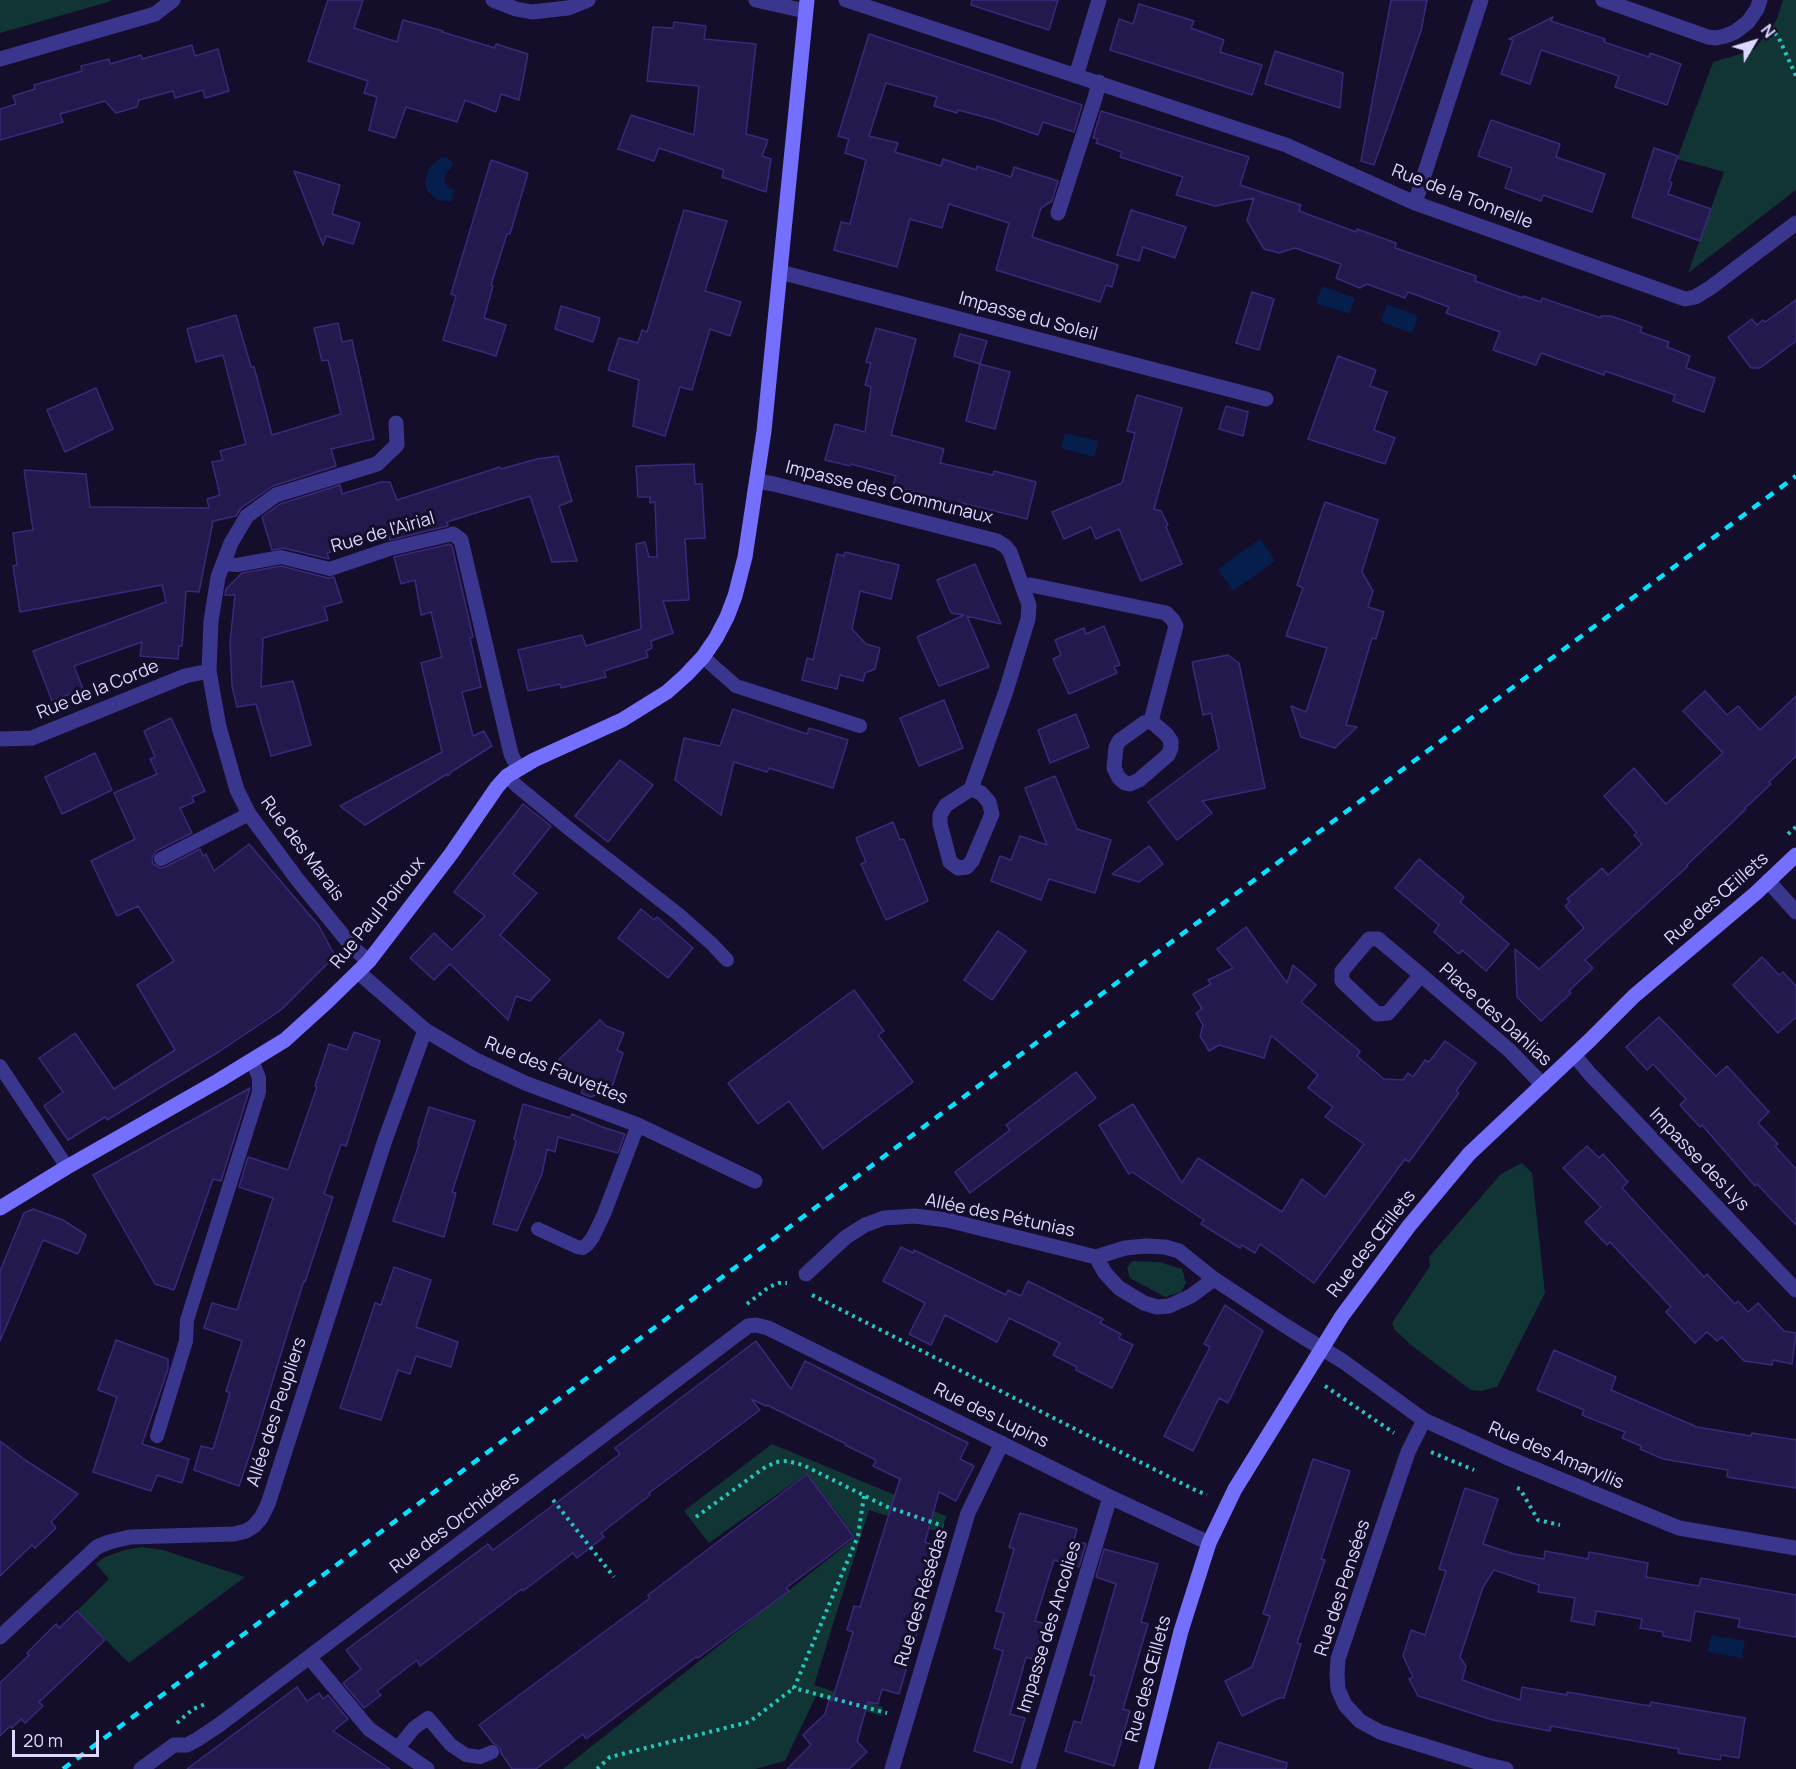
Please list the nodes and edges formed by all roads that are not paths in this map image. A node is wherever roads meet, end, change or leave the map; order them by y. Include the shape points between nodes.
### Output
1 (173, 0) edge
2 (493, 0) edge
3 (588, 0) edge
4 (756, 0) edge
5 (846, 0) edge
6 (1099, 0) edge
7 (1481, 0) edge
8 (1603, 0) edge
9 (1760, 0) edge
10 (806, 5) edge
11 (0, 59) edge
12 (1076, 76) junction
13 (1099, 82) junction
14 (1415, 203) junction
15 (1058, 213) dead end
16 (1796, 223) edge
17 (780, 273) junction
18 (1266, 399) dead end
19 (396, 423) dead end
20 (756, 481) junction
21 (453, 534) joint
22 (224, 564) junction
23 (1022, 586) junction
24 (703, 657) junction
25 (209, 671) junction
26 (1151, 721) dead end
27 (860, 726) dead end
28 (0, 739) edge
29 (512, 772) junction
30 (971, 789) junction
31 (249, 814) junction
32 (1796, 855) edge
33 (161, 859) dead end
34 (1768, 881) junction
35 (1796, 912) edge
36 (727, 960) dead end
37 (364, 966) junction
38 (1421, 975) junction
39 (425, 1030) junction
40 (1574, 1055) junction
41 (252, 1060) junction
42 (0, 1066) edge
43 (1543, 1085) junction
44 (638, 1125) junction
45 (67, 1167) junction
46 (755, 1181) dead end
47 (0, 1208) edge
48 (538, 1229) dead end
49 (1096, 1257) junction
50 (806, 1274) dead end
51 (1214, 1279) junction
52 (1796, 1290) edge
53 (756, 1325) joint
54 (1323, 1348) junction
55 (1424, 1420) junction
56 (157, 1436) dead end
57 (1002, 1443) junction
58 (1110, 1497) junction
59 (1209, 1543) junction
60 (1796, 1548) edge
61 (0, 1637) edge
62 (310, 1658) junction
63 (397, 1749) junction
64 (492, 1752) dead end
65 (141, 1769) edge
66 (427, 1769) edge
67 (892, 1769) edge
68 (1028, 1769) edge
69 (1146, 1769) edge
70 (1506, 1769) edge

1 - 11 street via 155,14
2 - 3 street via 532,12 568,8
4 - 10 street
5 - 12 street, Rue de la Tonnelle
6 - 12 street
7 - 14 street
8 - 9 street via 1716,38 1735,32 1748,22
10 - 17 street, Rue Paul Poiroux
12 - 13 street, Rue de la Tonnelle
13 - 14 street, Rue de la Tonnelle via 1286,145
13 - 15 street
14 - 16 street, Rue de la Tonnelle via 1685,299 1710,288
17 - 18 street, Impasse du Soleil
17 - 20 street, Rue Paul Poiroux
19 - 22 street, Rue des Marais via 397,446 377,464 276,495 246,516
20 - 23 street, Impasse des Communaux via 997,541 1010,552
20 - 24 street, Rue Paul Poiroux via 735,596
21 - 22 lane, Rue de l'Airial via 330,569 281,557
21 - 29 street, Rue de l'Airial via 461,540
22 - 25 street, Rue des Marais via 211,621
23 - 26 street via 1166,614 1173,620 1176,626
23 - 30 street, Impasse des Communaux via 1029,605 1028,619
24 - 27 lane via 736,686
24 - 29 street, Rue Paul Poiroux via 674,687 642,708
25 - 28 street, Rue de la Corde via 185,676 32,738
25 - 31 street, Rue des Marais via 230,770
29 - 36 lane via 549,813 678,914
29 - 37 street, Rue Paul Poiroux via 497,786 451,854
30 - 30 street via 946,805 940,815 950,862 958,868 967,867 972,861 993,814 989,802
31 - 33 lane
31 - 37 street, Rue des Marais
32 - 34 street, Rue des Œillets
34 - 35 street
34 - 40 street, Rue des Œillets via 1634,996
37 - 39 street, Rue des Fauvettes
37 - 41 street, Rue Paul Poiroux via 285,1040
38 - 38 street, Place des Dahlias via 1378,939 1369,939 1342,971 1342,981 1377,1014 1388,1013
38 - 43 street, Place des Dahlias via 1509,1050
39 - 44 street, Rue des Fauvettes via 525,1083
39 - 61 street, Allée des Peupliers via 261,1518 246,1531 234,1534 130,1537 97,1547
40 - 43 street, Rue des Œillets
40 - 52 street, Impasse des Lys
41 - 45 street, Rue Paul Poiroux
41 - 56 lane via 259,1092 187,1320 186,1341
42 - 45 lane
43 - 54 street, Rue des Œillets via 1468,1154 1366,1283
44 - 46 street, Rue des Fauvettes
44 - 48 lane via 604,1214 587,1245 577,1247
45 - 47 street, Rue Paul Poiroux
49 - 50 street, Allée des Pétunias via 947,1220 915,1216 884,1218 865,1225
49 - 51 street via 1125,1248 1165,1247 1179,1251
49 - 51 street via 1119,1288 1157,1307 1191,1296
51 - 54 street
53 - 57 street, Rue des Lupins
53 - 62 street, Rue des Orchidées via 743,1329
54 - 55 street, Rue des Amaryllis
54 - 59 street, Rue des Œillets via 1235,1489
55 - 60 street, Rue des Amaryllis via 1679,1528
55 - 70 street, Rue des Pensées via 1408,1452 1338,1659 1338,1689 1345,1705 1360,1721 1380,1732
57 - 58 street, Rue des Lupins
57 - 67 street, Rue des Résédas via 968,1513
58 - 59 street, Rue des Lupins
58 - 68 street, Impasse des Ancolies
59 - 69 street, Rue des Œillets via 1181,1631
62 - 63 street via 369,1730
62 - 65 street, Rue des Orchidées via 198,1739 187,1745 174,1745
63 - 64 lane via 428,1718 459,1751 474,1758
63 - 66 street

